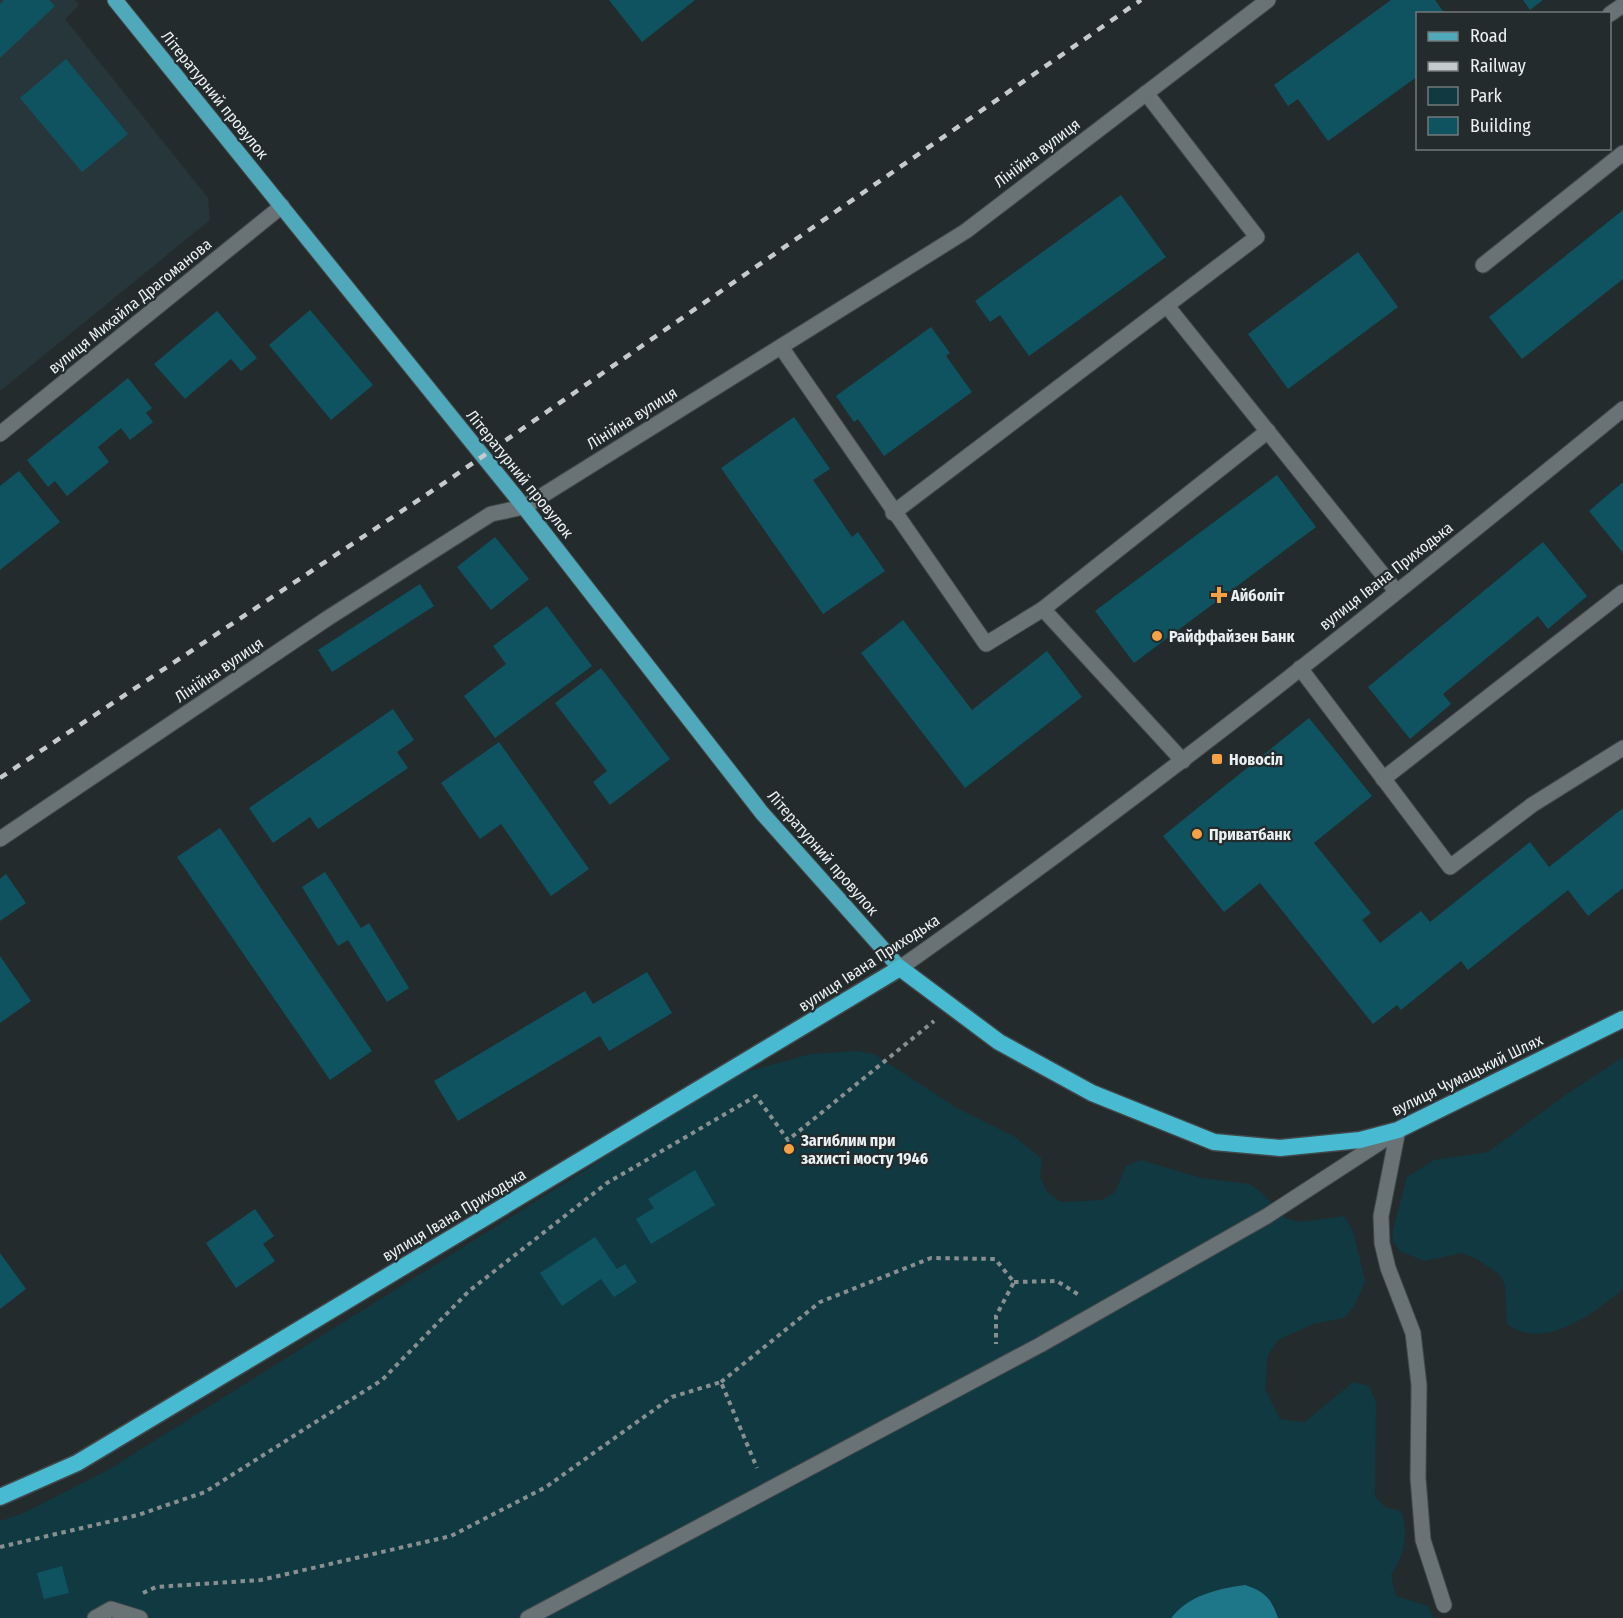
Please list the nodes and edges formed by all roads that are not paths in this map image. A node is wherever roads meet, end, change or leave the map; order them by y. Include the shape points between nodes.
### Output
1 (115, 0) edge
2 (1268, 0) edge
3 (1146, 93) junction
4 (1623, 153) edge
5 (282, 206) junction
6 (1483, 265) dead end
7 (1167, 306) junction
8 (781, 347) junction
9 (1623, 409) edge
10 (1268, 431) junction
11 (0, 434) edge
12 (524, 507) junction
13 (893, 513) junction
14 (1396, 591) junction
15 (1623, 592) edge
16 (1043, 609) junction
17 (1300, 668) junction
18 (1623, 748) edge
19 (1183, 761) junction
20 (1383, 779) junction
21 (0, 839) edge
22 (900, 968) junction
23 (1623, 1019) edge
24 (1398, 1130) junction
25 (0, 1497) edge
26 (1444, 1605) dead end
27 (95, 1618) edge
28 (140, 1618) edge
29 (528, 1618) edge

1 - 5 main road, Літературний провулок
2 - 3 street, Лінійна вулиця
3 - 7 street via 1257,237
3 - 8 street, Лінійна вулиця via 966,231
4 - 6 street
5 - 11 street, вулиця Михайла Драгоманова
5 - 12 main road, Літературний провулок
7 - 10 street
7 - 13 street
8 - 12 street, Лінійна вулиця
8 - 13 street
9 - 14 street, вулиця Івана Приходька
10 - 14 street
10 - 16 street
12 - 21 street, Лінійна вулиця via 491,514 472,526
12 - 22 main road, Літературний провулок via 762,813
13 - 16 street via 986,644
14 - 17 street, вулиця Івана Приходька
15 - 20 street
16 - 19 street
17 - 19 street, вулиця Івана Приходька
17 - 20 street
18 - 20 street via 1532,805 1450,867
19 - 22 street, вулиця Івана Приходька via 1035,873
22 - 24 highway, вулиця Чумацький Шлях via 999,1042 1092,1093 1214,1142 1280,1148 1360,1140
22 - 25 highway, вулиця Івана Приходька via 77,1463
23 - 24 highway, вулиця Чумацький Шлях
24 - 26 street via 1381,1216 1382,1243 1413,1333 1419,1385 1418,1478 1423,1540
24 - 29 street via 1267,1216 1096,1314
27 - 28 street via 111,1609

